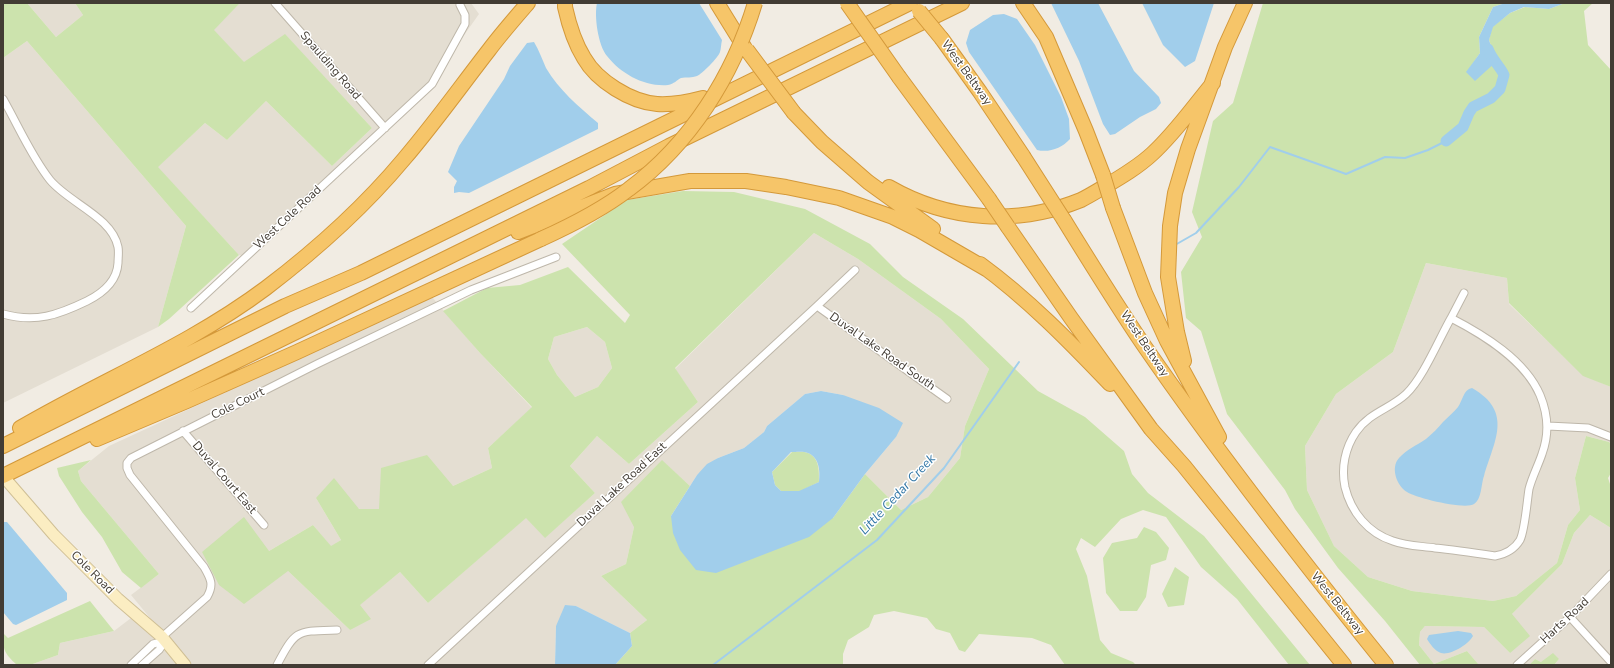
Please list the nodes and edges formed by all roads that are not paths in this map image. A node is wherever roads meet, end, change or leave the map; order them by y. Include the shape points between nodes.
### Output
1 (275, 3) edge
2 (518, 3) edge
3 (528, 3) edge
4 (565, 3) edge
5 (716, 3) edge
6 (755, 3) edge
7 (847, 3) edge
8 (962, 3) edge
9 (1245, 3) edge
10 (460, 5) dead end
11 (1025, 5) edge
12 (914, 6) edge
13 (490, 48) junction
14 (1213, 83) junction
15 (728, 92) junction
16 (3, 99) edge
17 (385, 128) junction
18 (822, 142) junction
19 (496, 234) junction
20 (556, 256) dead end
21 (855, 270) dead end
22 (988, 270) junction
23 (1464, 293) dead end
24 (817, 306) junction
25 (191, 308) dead end
26 (3, 314) edge
27 (1451, 318) junction
28 (1194, 388) junction
29 (947, 399) dead end
30 (1548, 426) junction
31 (1151, 429) junction
32 (183, 431) junction
33 (1611, 438) edge
34 (3, 439) edge
35 (3, 446) edge
36 (45, 456) junction
37 (3, 476) edge
38 (264, 525) dead end
39 (1306, 566) junction
40 (1611, 574) edge
41 (1570, 617) junction
42 (337, 630) dead end
43 (163, 639) junction
44 (139, 656) junction
45 (1611, 662) edge
46 (143, 664) edge
47 (131, 665) edge
48 (185, 665) edge
49 (276, 665) edge
50 (428, 665) edge
51 (1344, 665) edge
52 (1386, 665) edge
53 (1517, 665) edge

1 - 17 street, Spaulding Road
2 - 13 highway
3 - 13 highway
4 - 15 highway via 571,32 584,59 598,76 623,94 657,104 686,103
5 - 18 highway, bridge via 794,113
6 - 36 highway, bridge via 746,31 728,70 689,132 641,179 616,198 572,225 297,352 106,436
7 - 31 highway, bridge via 989,198
8 - 19 highway via 669,146
9 - 14 highway via 1225,47
10 - 17 street, West Cole Road via 465,15 465,24 432,84
11 - 28 highway, bridge via 1046,37 1086,131 1145,293 1167,341
12 - 15 highway
12 - 39 highway, West Beltway, bridge via 942,39 1024,156 1145,347
13 - 34 highway via 404,159 371,196 266,288 180,344 57,407
14 - 18 highway via 1173,132 1123,176 1088,196 1048,211 998,217 954,213 933,208 908,199 879,182
14 - 28 highway via 1188,149 1175,193 1170,226 1168,277 1177,332
15 - 35 highway via 361,273 285,306
16 - 26 street via 42,170 65,194 104,224 112,233 118,247 118,268 109,285 92,299 56,315 21,318
17 - 25 street, West Cole Road
18 - 22 highway via 868,182
19 - 22 highway via 522,231 615,194 690,181 746,181 839,198 893,217
19 - 36 highway
20 - 32 street, Cole Court via 471,290
21 - 24 street, Duval Lake Road East
22 - 31 highway via 1022,298 1088,362
23 - 27 street
24 - 29 street, Duval Lake Road South
24 - 50 street, Duval Lake Road East
27 - 30 street via 1481,335 1525,371 1540,394
27 - 30 street via 1421,374 1407,393 1373,414 1364,422 1349,444 1343,469 1347,496 1360,519 1381,536 1402,544 1495,556 1511,551 1521,538 1530,487 1542,455
28 - 39 highway via 1221,441
30 - 33 street via 1588,428
31 - 51 highway via 1184,466
32 - 38 street, Duval Court East
32 - 43 street, Cole Court via 136,454 127,463 130,475 204,568 212,582 207,597
36 - 37 highway
37 - 43 street, Cole Road via 54,535 118,599
39 - 52 highway, West Beltway
40 - 41 street, Harts Road
41 - 45 street
41 - 53 street, Harts Road
42 - 49 street via 313,630 298,634 289,642
43 - 44 street
43 - 46 street via 159,650
43 - 48 street, Cole Road
44 - 46 street
44 - 47 street

